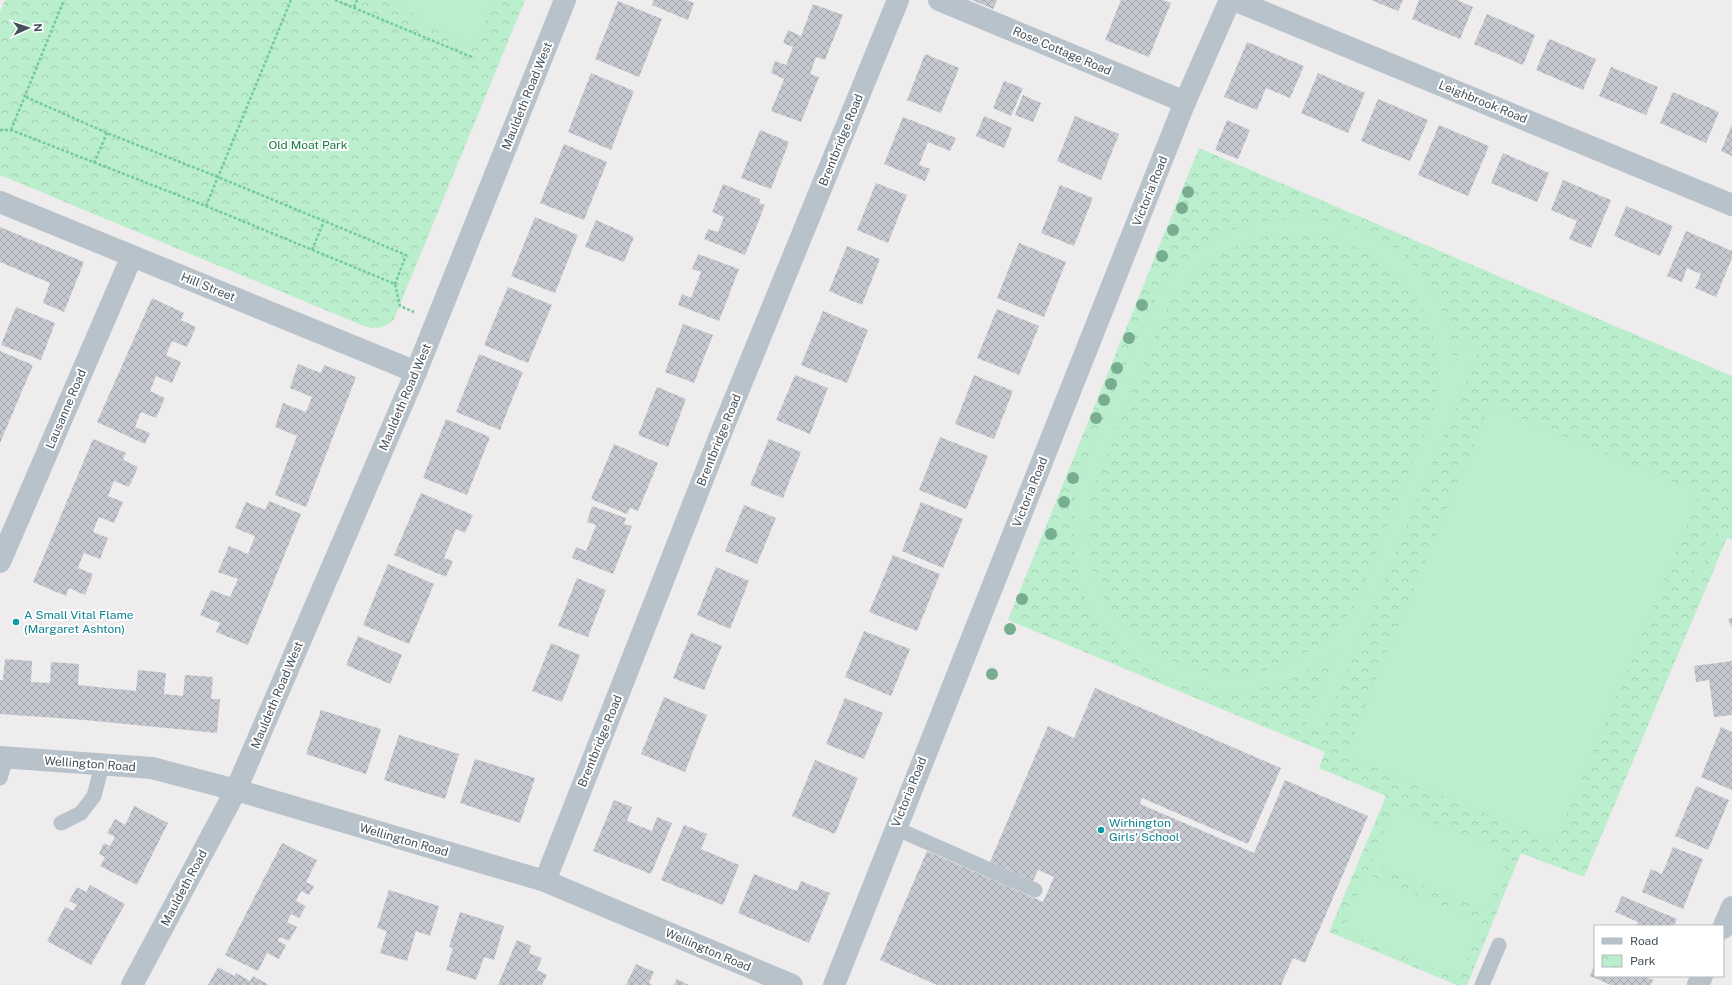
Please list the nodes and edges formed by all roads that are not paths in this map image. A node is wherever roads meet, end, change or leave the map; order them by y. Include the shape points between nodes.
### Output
1 (565, 0) edge
2 (898, 0) edge
3 (939, 0) edge
4 (1230, 0) edge
5 (1234, 0) edge
6 (1185, 102) junction
7 (0, 202) edge
8 (1732, 205) edge
9 (132, 256) junction
10 (416, 372) junction
11 (0, 562) edge
12 (2, 764) edge
13 (102, 765) junction
14 (236, 790) junction
15 (61, 823) dead end
16 (895, 828) junction
17 (545, 881) junction
18 (1035, 890) dead end
19 (1732, 907) edge
20 (1724, 926) edge
21 (1498, 945) dead end
22 (132, 985) edge
23 (792, 985) edge
24 (834, 985) edge
25 (1482, 985) edge

1 - 10 street, Mauldeth Road West
2 - 17 street, Brentbridge Road via 723,428
3 - 6 street, Rose Cottage Road
4 - 6 street, Victoria Road
5 - 8 street, Leighbrook Road
6 - 16 street, Victoria Road
7 - 9 street, Hill Street
9 - 10 street, Hill Street
9 - 11 street, Lausanne Road
10 - 14 street, Mauldeth Road West
12 - 13 street, Wellington Road
13 - 14 street, Wellington Road via 152,768
13 - 15 lane via 94,796 81,813
14 - 17 street, Wellington Road
14 - 22 street, Mauldeth Road
16 - 18 lane
16 - 24 street, Victoria Road
17 - 23 street, Wellington Road
19 - 20 street
21 - 25 lane

